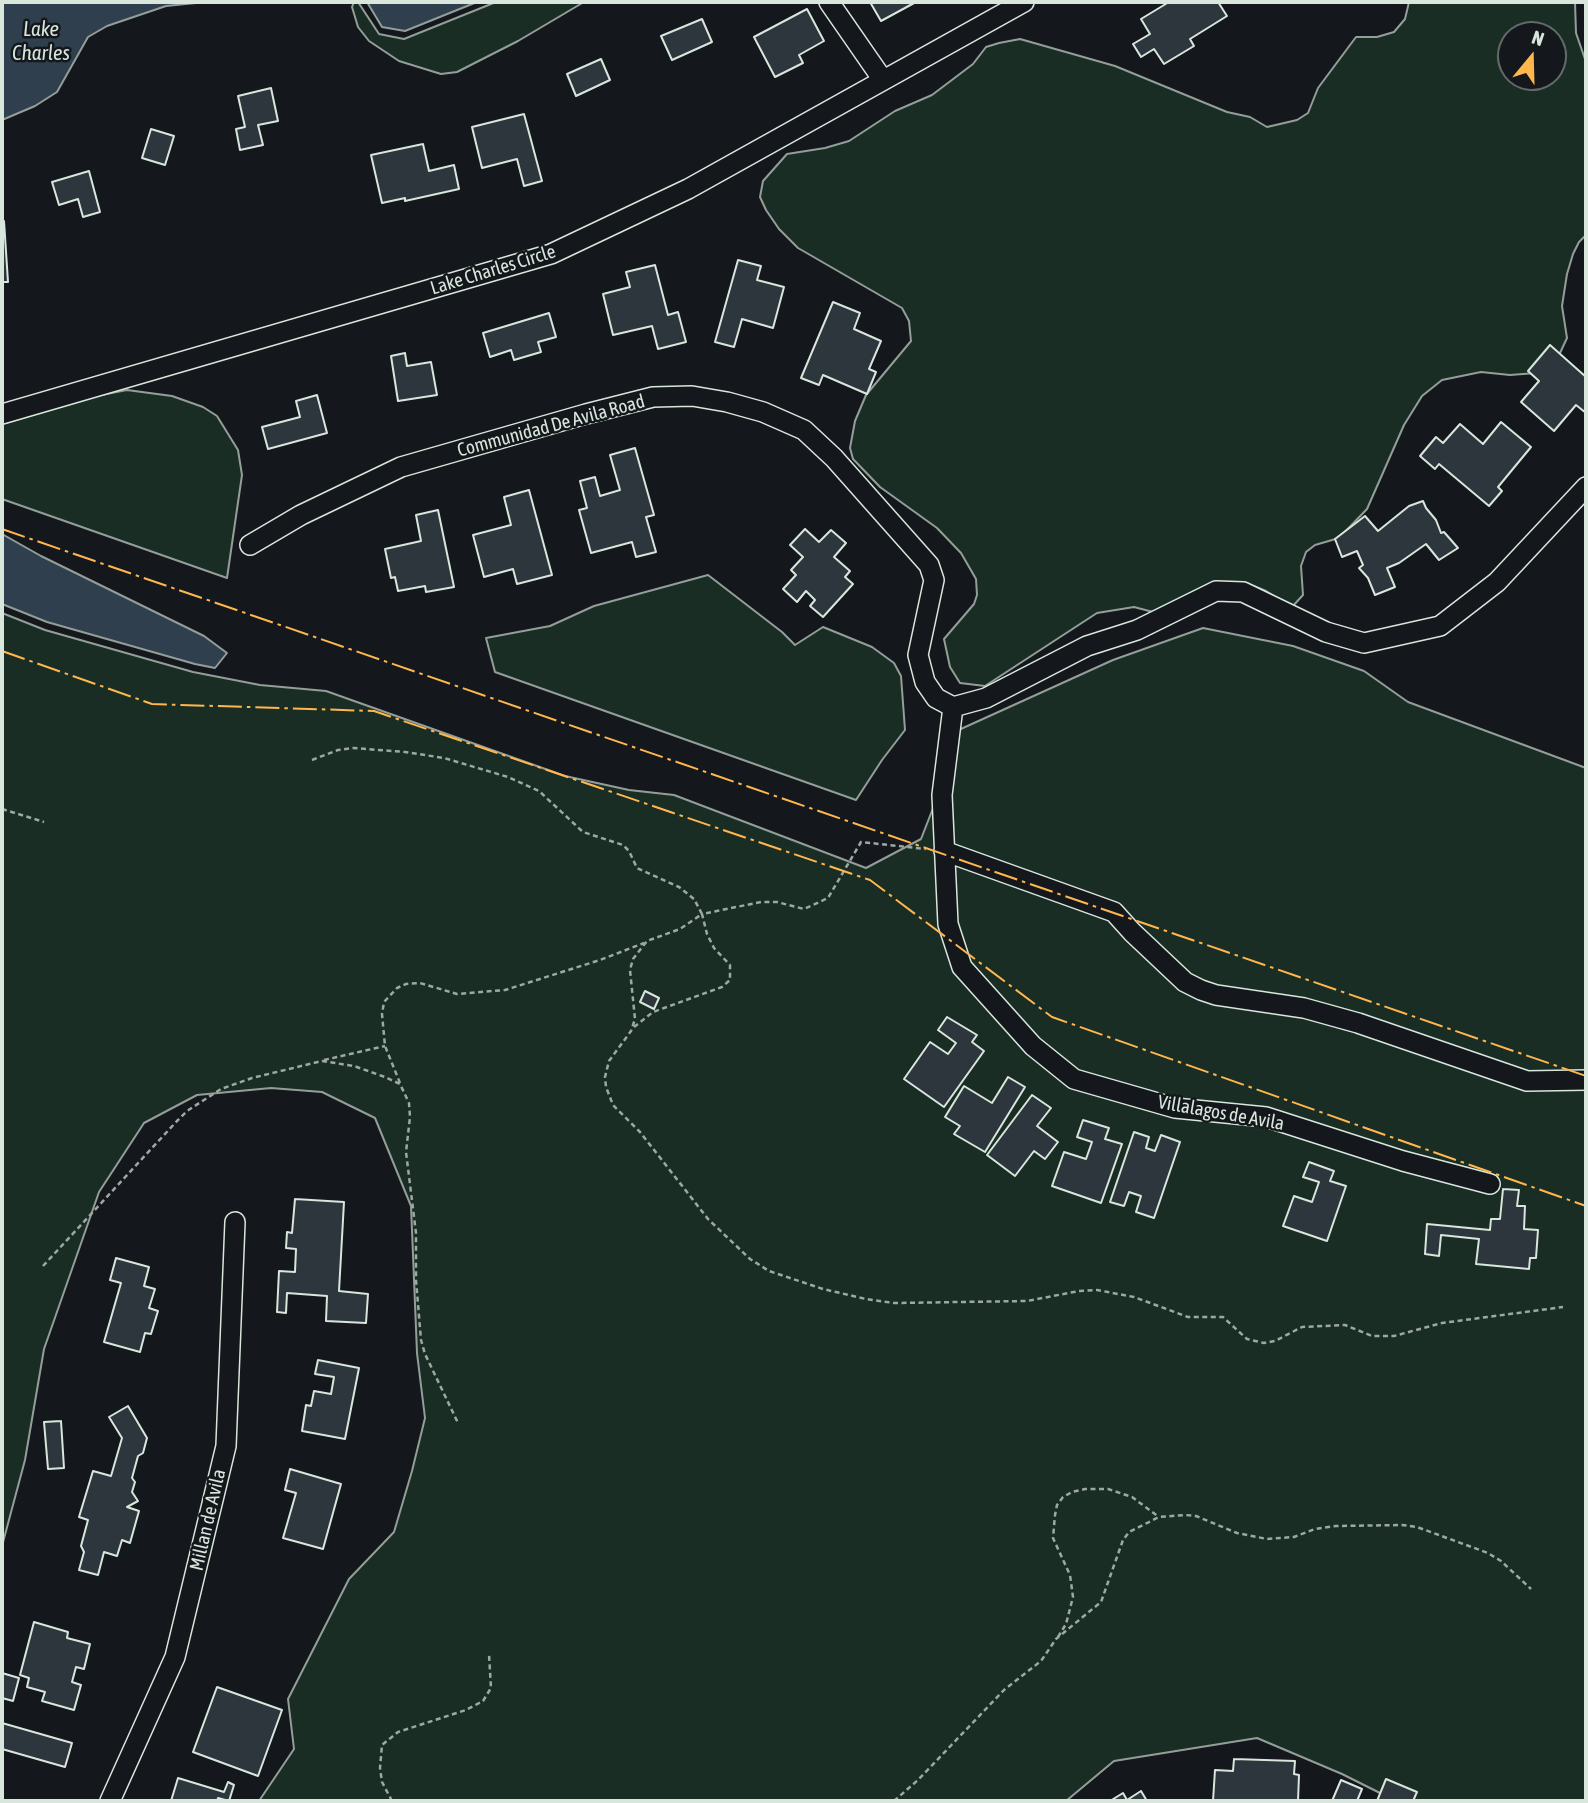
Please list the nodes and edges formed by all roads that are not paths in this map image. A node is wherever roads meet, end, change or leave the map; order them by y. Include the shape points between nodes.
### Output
1 (829, 2) edge
2 (1024, 2) edge
3 (883, 80) junction
4 (2, 414) edge
5 (1586, 487) edge
6 (250, 545) dead end
7 (953, 707) junction
8 (944, 851) junction
9 (1586, 1080) edge
10 (1490, 1184) dead end
11 (235, 1222) dead end
12 (110, 1801) edge

1 - 3 street
2 - 3 street, Lake Charles Circle
3 - 4 street, Lake Charles Circle via 688,189 551,254
5 - 7 street via 1497,582 1440,626 1364,643 1326,632 1243,592 1216,591 1137,630 1087,646 986,698
6 - 7 street, Communidad De Avila Road via 401,467 653,397 692,396 727,402 804,430 834,457 929,565 934,580 918,655 925,682 936,698
7 - 8 street, Villalagos de Avila via 942,795
8 - 9 street via 1114,912 1185,982 1200,990 1304,1008 1358,1023 1527,1081
8 - 10 street, Villalagos de Avila via 948,924 962,967 1033,1046 1074,1079 1175,1108 1266,1116
11 - 12 street, Millan de Avila via 226,1446 175,1657

